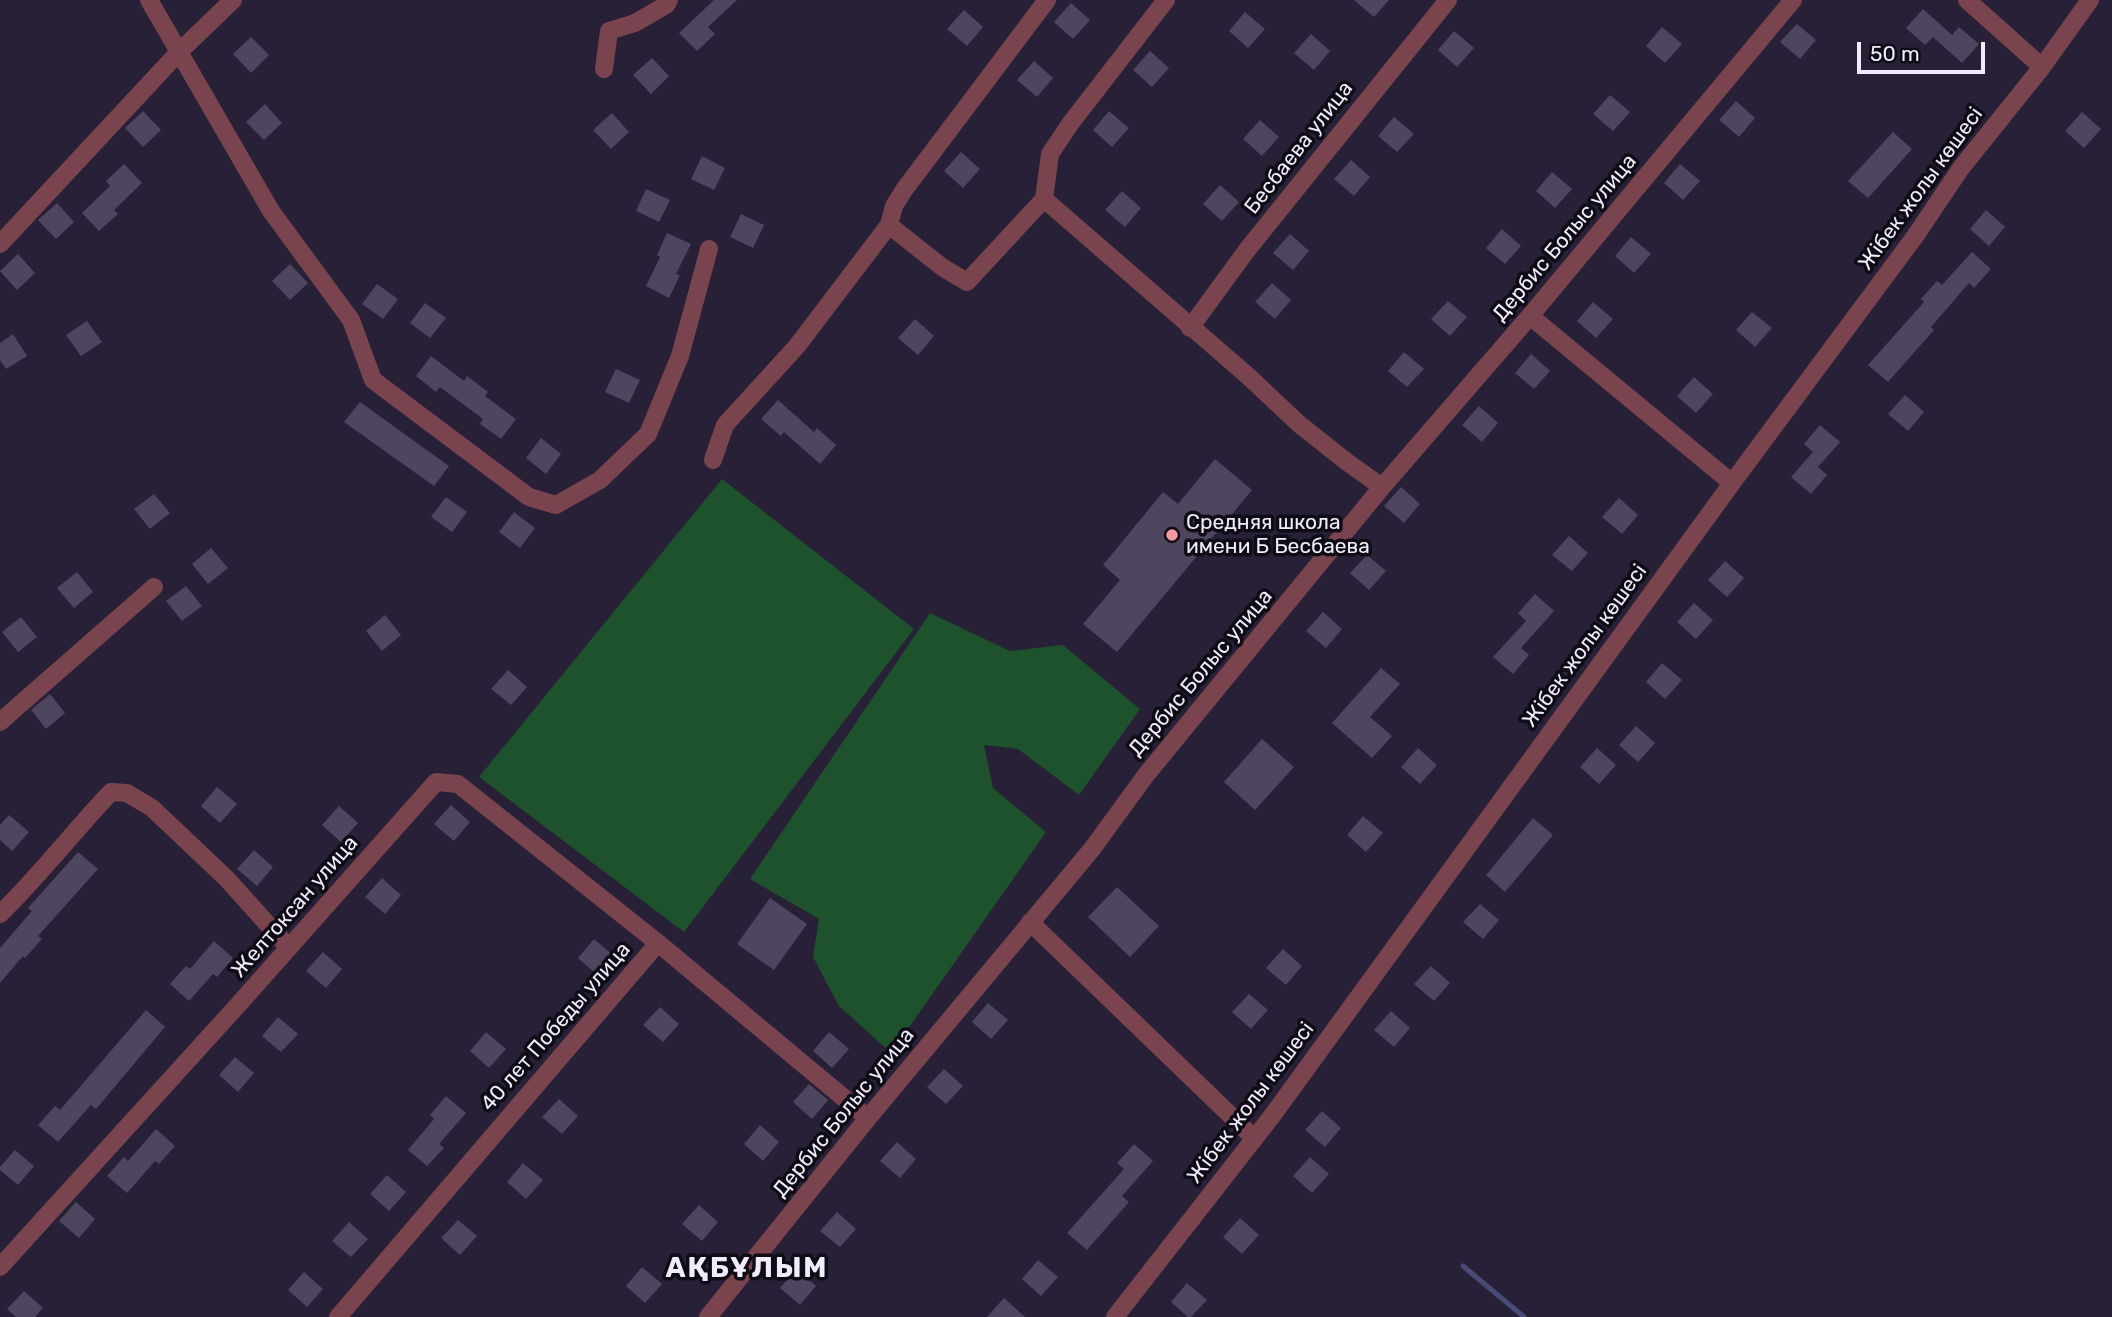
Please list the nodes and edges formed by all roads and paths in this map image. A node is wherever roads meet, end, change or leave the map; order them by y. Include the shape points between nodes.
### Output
1 (149, 0) edge
2 (233, 0) edge
3 (669, 0) edge
4 (1047, 0) edge
5 (1166, 0) edge
6 (1448, 0) edge
7 (1793, 0) edge
8 (1967, 0) edge
9 (2090, 0) edge
10 (179, 52) junction
11 (2042, 67) junction
12 (604, 69) dead end
13 (1044, 199) junction
14 (889, 225) junction
15 (0, 244) edge
16 (709, 249) dead end
17 (1530, 316) junction
18 (1191, 328) junction
19 (713, 460) dead end
20 (1732, 482) junction
21 (1382, 487) junction
22 (154, 587) dead end
23 (0, 722) edge
24 (0, 914) edge
25 (1030, 922) junction
26 (658, 943) junction
27 (289, 948) junction
28 (868, 1118) junction
29 (1254, 1138) junction
30 (0, 1267) edge
31 (338, 1317) edge
32 (708, 1317) edge
33 (1115, 1317) edge

1 - 10 street
2 - 10 street
3 - 12 street via 635,23 609,31
4 - 14 street via 904,190
5 - 13 street via 1050,154
6 - 18 street, Бесбаева улица via 1247,250
7 - 17 street, Дербис Болыс улица
8 - 11 street
9 - 11 street, Жібек жолы көшесі
10 - 15 street
10 - 16 street via 271,211 351,320 373,380 528,497 556,505 600,480 648,434 680,356
11 - 20 street, Жібек жолы көшесі via 1961,168
13 - 14 street via 967,282
13 - 18 street
14 - 19 street via 797,346 725,425
17 - 20 street
17 - 21 street, Дербис Болыс улица
18 - 21 street via 1309,431
20 - 29 street, Жібек жолы көшесі
21 - 25 street, Дербис Болыс улица
22 - 23 street
24 - 27 street via 111,792 127,793 152,808 228,879
25 - 28 street, Дербис Болыс улица
25 - 29 street
26 - 27 street, Желтоксан улица via 458,784 436,782
26 - 28 street, 40 лет Победы улица
26 - 31 street, 40 лет Победы улица
27 - 30 street, Желтоксан улица
28 - 32 street, Дербис Болыс улица
29 - 33 street, Жібек жолы көшесі

